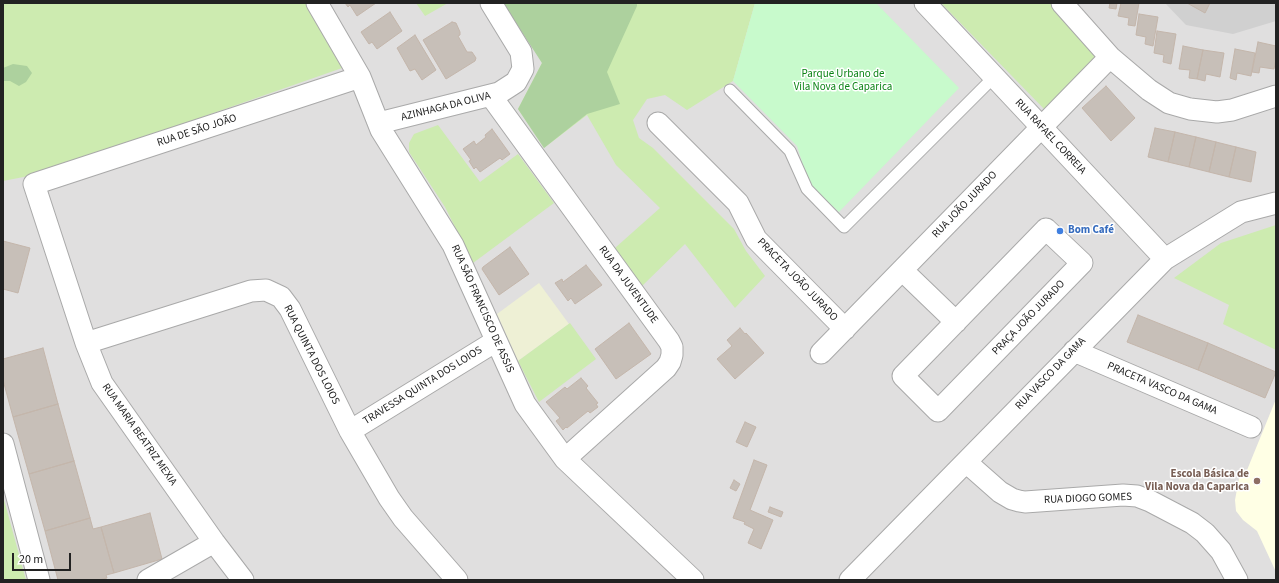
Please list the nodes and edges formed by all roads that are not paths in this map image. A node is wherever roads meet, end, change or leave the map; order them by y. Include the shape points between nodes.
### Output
1 (317, 3) edge
2 (491, 3) edge
3 (1062, 3) edge
4 (930, 9) edge
5 (1110, 57) junction
6 (360, 77) junction
7 (994, 77) junction
8 (730, 90) dead end
9 (491, 96) junction
10 (1276, 96) edge
11 (658, 122) dead end
12 (379, 123) junction
13 (1041, 128) junction
14 (34, 184) joint
15 (1276, 203) edge
16 (1165, 259) junction
17 (902, 270) junction
18 (956, 322) junction
19 (845, 328) junction
20 (496, 341) junction
21 (86, 343) junction
22 (1074, 351) junction
23 (821, 353) dead end
24 (1251, 427) dead end
25 (350, 431) junction
26 (3, 444) edge
27 (565, 459) junction
28 (966, 462) junction
29 (214, 542) junction
30 (39, 580) edge
31 (148, 580) edge
32 (243, 580) edge
33 (457, 580) edge
34 (693, 580) edge
35 (850, 580) edge
36 (1237, 580) edge

1 - 6 street, RUA SÃO FRANCISCO DE ASSIS
2 - 9 street, AZINHAGA DA OLIVA via 521,52 523,69 516,82
3 - 5 street
4 - 7 street, RUA RAFAEL CORREIA
5 - 10 street via 1149,90 1169,103 1190,109 1217,112 1232,110
5 - 13 street, RUA JOÃO JURADO
6 - 12 street, RUA SÃO FRANCISCO DE ASSIS
6 - 14 street, RUA DE SÃO JOÃO
7 - 8 lane via 844,227 807,189 790,151
7 - 13 street, RUA RAFAEL CORREIA
9 - 12 street, AZINHAGA DA OLIVA
9 - 27 street, RUA DA JUVENTUDE via 672,347 672,355 666,368
11 - 19 street, PRACETA JOÃO JURADO via 738,204 756,239
12 - 20 street, RUA SÃO FRANCISCO DE ASSIS via 453,245
13 - 16 street, RUA RAFAEL CORREIA
13 - 17 street, RUA JOÃO JURADO
14 - 21 street, RUA MARIA BEATRIZ MEXIA
15 - 16 street, RUA VASCO DA GAMA via 1241,212
16 - 22 street, RUA VASCO DA GAMA
17 - 18 street
17 - 19 street, RUA JOÃO JURADO
18 - 18 street, PRAÇA JOÃO JURADO via 903,376 938,411 1082,263 1046,228
19 - 23 street, RUA JOÃO JURADO
20 - 25 street, TRAVESSA QUINTA DOS LOIOS
20 - 27 street, RUA SÃO FRANCISCO DE ASSIS via 525,404
21 - 25 street, RUA QUINTA DOS LOIOS via 251,290 266,290 280,297 290,309
21 - 29 street, RUA MARIA BEATRIZ MEXIA via 102,382
22 - 24 street, PRACETA VASCO DA GAMA
22 - 28 street, RUA VASCO DA GAMA
25 - 33 street, RUA QUINTA DOS LOIOS via 403,518
26 - 30 street
27 - 34 street, RUA SÃO FRANCISCO DE ASSIS
28 - 35 street, RUA VASCO DA GAMA
28 - 36 street, RUA DIOGO GOMES via 1000,492 1019,501 1123,495 1137,496 1150,501 1192,523 1205,533 1221,551
29 - 31 street
29 - 32 street, RUA MARIA BEATRIZ MEXIA

